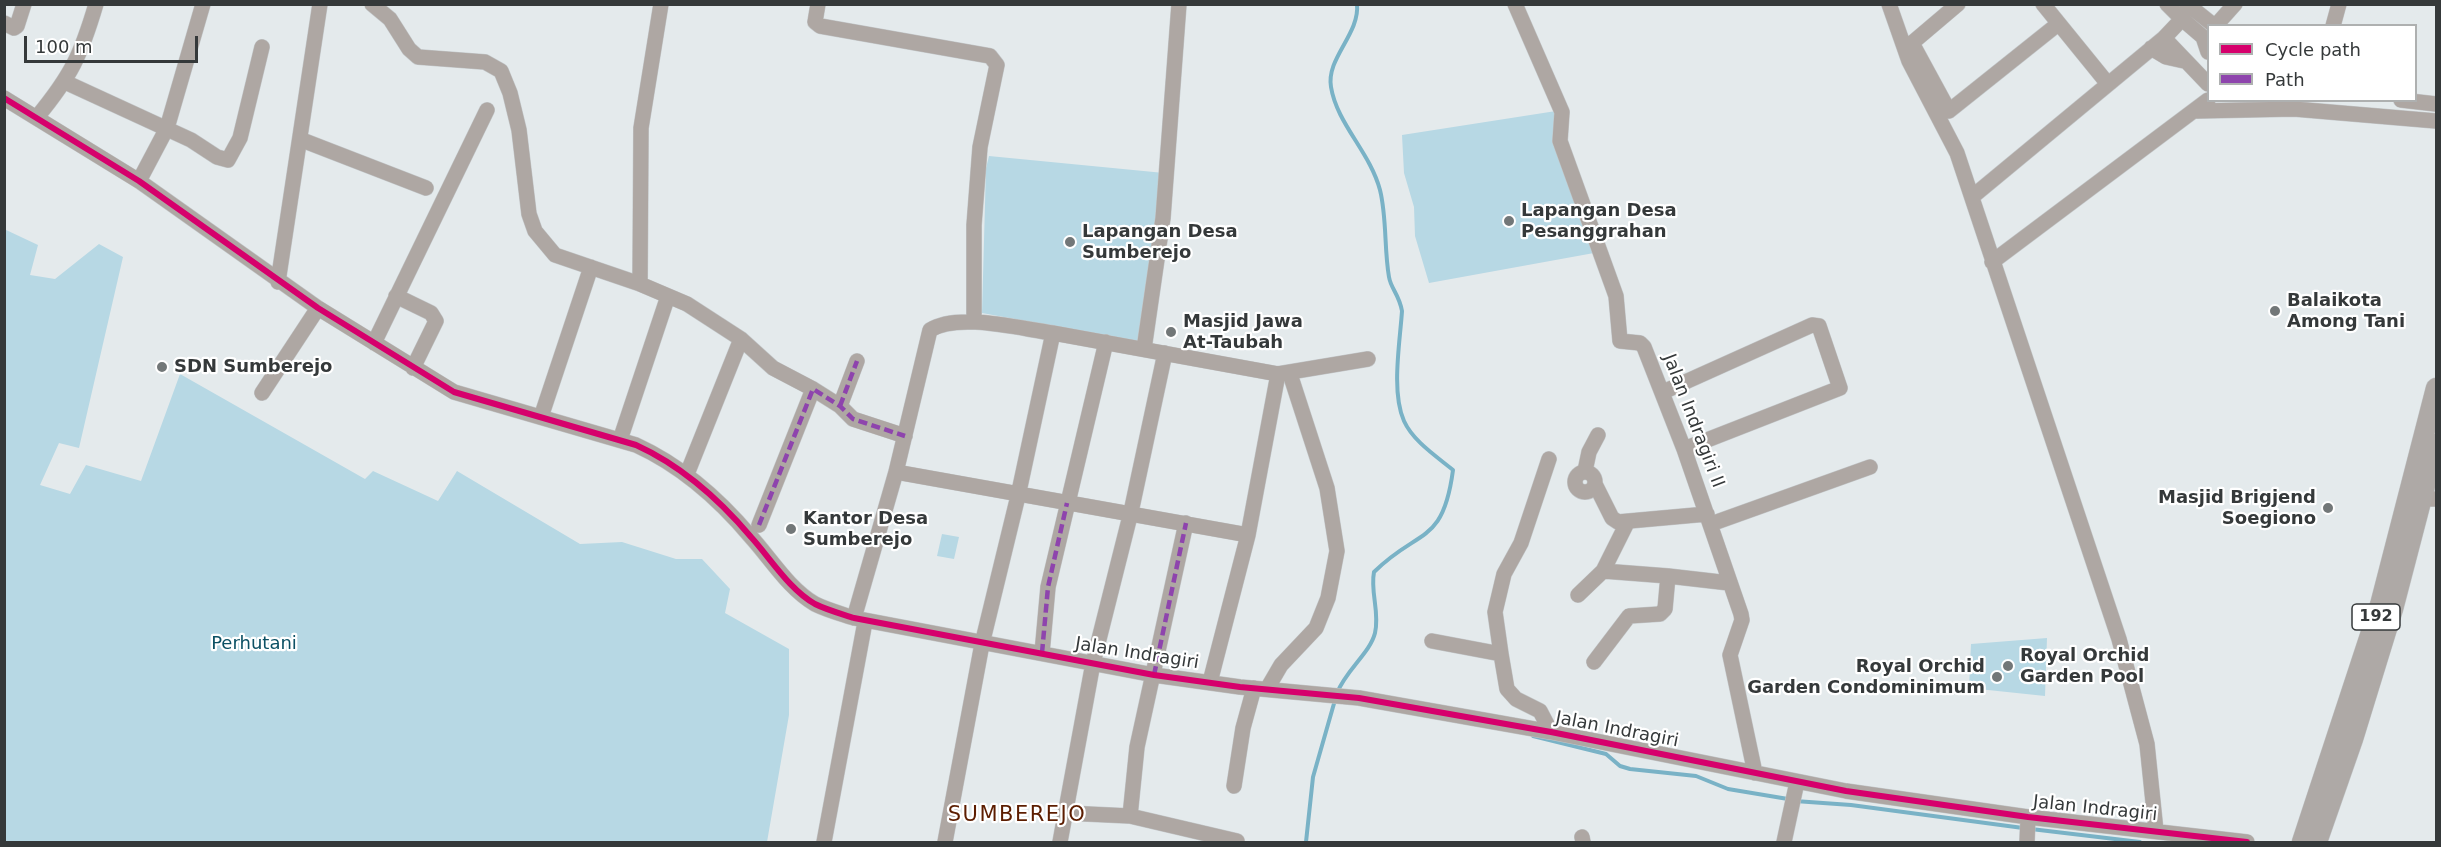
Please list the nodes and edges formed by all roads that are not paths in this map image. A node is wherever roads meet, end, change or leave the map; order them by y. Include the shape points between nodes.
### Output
1 (24, 4) edge
2 (96, 4) edge
3 (203, 4) edge
4 (320, 4) edge
5 (372, 4) edge
6 (661, 4) edge
7 (818, 4) edge
8 (1179, 4) edge
9 (1515, 4) edge
10 (1889, 4) edge
11 (1958, 4) edge
12 (2043, 4) edge
13 (2167, 4) edge
14 (2235, 4) edge
15 (2339, 4) edge
16 (2185, 12) edge
17 (4, 23) edge
18 (2058, 24) junction
19 (2208, 24) edge
20 (2216, 24) edge
21 (2334, 24) edge
22 (2207, 26) edge
23 (2164, 38) junction
24 (262, 47) dead end
25 (2151, 48) junction
26 (2184, 60) junction
27 (65, 82) junction
28 (2207, 83) edge
29 (2108, 84) junction
30 (4, 98) edge
31 (2417, 102) edge
32 (2436, 104) edge
33 (2203, 105) edge
34 (2220, 105) edge
35 (2240, 105) edge
36 (2310, 105) edge
37 (2326, 106) edge
38 (487, 110) dead end
39 (37, 117) junction
40 (2436, 121) edge
41 (167, 128) junction
42 (302, 140) junction
43 (139, 182) junction
44 (426, 188) dead end
45 (1972, 197) junction
46 (1992, 262) junction
47 (591, 267) junction
48 (278, 282) junction
49 (640, 284) junction
50 (396, 296) junction
51 (668, 296) junction
52 (318, 308) junction
53 (974, 322) junction
54 (1053, 333) junction
55 (741, 339) junction
56 (1106, 342) junction
57 (374, 343) junction
58 (1144, 349) junction
59 (1165, 353) junction
60 (1368, 359) dead end
61 (857, 361) dead end
62 (413, 368) junction
63 (1284, 374) junction
64 (2436, 388) edge
65 (813, 389) junction
66 (1663, 392) junction
67 (262, 393) dead end
68 (840, 406) junction
69 (541, 417) junction
70 (1598, 435) dead end
71 (905, 436) junction
72 (620, 440) junction
73 (2436, 444) edge
74 (1684, 449) junction
75 (1549, 459) dead end
76 (1870, 466) dead end
77 (896, 472) junction
78 (687, 474) junction
79 (1018, 496) junction
80 (2429, 499) edge
81 (1067, 503) junction
82 (1131, 512) junction
83 (1709, 519) junction
84 (1186, 523) junction
85 (1627, 523) junction
86 (759, 525) dead end
87 (1248, 535) junction
88 (1603, 572) junction
89 (1668, 576) junction
90 (1729, 583) junction
91 (1578, 595) dead end
92 (860, 620) junction
93 (1432, 641) dead end
94 (982, 644) junction
95 (1042, 653) junction
96 (1501, 654) junction
97 (1594, 662) dead end
98 (1094, 663) junction
99 (1154, 675) junction
100 (1209, 682) junction
101 (1261, 689) junction
102 (1551, 732) junction
103 (1755, 773) junction
104 (1234, 786) dead end
105 (1794, 794) junction
106 (1066, 813) junction
107 (1130, 816) junction
108 (2028, 821) junction
109 (2156, 831) junction
110 (1237, 841) edge
111 (824, 843) edge
112 (945, 843) edge
113 (1060, 843) edge
114 (1784, 843) edge
115 (2026, 843) edge
116 (2247, 843) edge
117 (2302, 843) edge
118 (2317, 843) edge

1 - 17 street via 17,26
2 - 27 street via 83,49
3 - 41 street
4 - 42 street
5 - 47 street via 390,19 409,50 418,57 485,62 501,71 519,130 529,214 535,231 555,255
6 - 49 street via 642,116
7 - 53 street via 815,22 820,26 995,60 980,147 974,225
8 - 58 street via 1163,218
9 - 66 street, Jalan Indragiri II via 1562,112 1560,141 1616,296 1620,341 1642,345
10 - 45 street via 1909,61 1957,153
11 - 18 street via 1912,43 1949,111
12 - 18 street
13 - 16 street
14 - 20 street
15 - 21 street
16 - 19 street
16 - 22 street
16 - 23 street
18 - 29 street
23 - 25 street
23 - 26 street
24 - 41 street via 240,138 228,160
25 - 26 street via 2166,57
25 - 29 street
26 - 28 street
27 - 39 street
27 - 41 street
29 - 45 street
30 - 39 street, Jalan Indragiri
31 - 32 street
33 - 34 street
33 - 46 street
34 - 35 street
35 - 36 street
36 - 37 street
37 - 40 street
38 - 50 street
39 - 43 street, Jalan Indragiri
41 - 43 street
42 - 44 street
42 - 48 street
43 - 48 street, Jalan Indragiri
45 - 46 street
46 - 109 street via 2119,639 2147,744
47 - 49 street
47 - 69 street
48 - 52 street, Jalan Indragiri
49 - 51 street
50 - 57 street
50 - 62 street via 431,313 436,321
51 - 55 street
51 - 72 street
52 - 57 street, Jalan Indragiri
52 - 67 street
53 - 54 street
53 - 71 street via 937,325 930,330
54 - 56 street
54 - 79 street
55 - 65 street via 773,368
55 - 78 street
56 - 58 street
56 - 81 street
57 - 62 street, Jalan Indragiri
58 - 59 street
59 - 63 street
59 - 82 street
60 - 63 street
61 - 68 street
62 - 69 street, Jalan Indragiri via 469,398
63 - 87 street
63 - 101 street via 1327,488 1337,551 1328,598 1316,628
64 - 117 main road, 192 via 2380,605
65 - 68 street
65 - 86 street
66 - 74 street, Jalan Indragiri II
66 - 74 street via 1812,325 1819,326 1840,388
68 - 71 street via 853,419
69 - 72 street, Jalan Indragiri
70 - 85 street via 1585,471 1577,476 1578,488 1590,491 1595,484 1612,518
71 - 77 street
72 - 78 street, Jalan Indragiri via 651,452
73 - 80 main road, 192
74 - 83 street, Jalan Indragiri II
75 - 96 street via 1521,543 1504,574 1495,612
76 - 83 street
77 - 79 street
77 - 92 street
78 - 92 street, Jalan Indragiri via 800,593 816,604
79 - 81 street
79 - 94 street
80 - 118 main road, 192
81 - 82 street
81 - 95 street via 1048,587
82 - 84 street
82 - 98 street
83 - 85 street
83 - 90 street, Jalan Indragiri II
84 - 87 street
84 - 99 street
85 - 88 street
87 - 100 street
88 - 89 street
88 - 91 street
89 - 90 street
89 - 97 street via 1663,612 1629,616
90 - 103 street, Jalan Indragiri II via 1742,617 1731,649 1731,663
92 - 94 street, Jalan Indragiri
92 - 111 street
93 - 96 street
94 - 95 street, Jalan Indragiri
94 - 112 street
95 - 98 street, Jalan Indragiri
96 - 102 street via 1508,689 1516,699 1540,711
98 - 99 street, Jalan Indragiri
98 - 106 street
99 - 100 street, Jalan Indragiri
99 - 107 street via 1137,747
100 - 101 street, Jalan Indragiri
101 - 102 street, Jalan Indragiri via 1359,698
101 - 104 street via 1243,728
102 - 103 street, Jalan Indragiri
103 - 105 street, Jalan Indragiri
105 - 108 street, Jalan Indragiri
105 - 114 street
106 - 107 street
106 - 113 street
107 - 110 street
108 - 109 street, Jalan Indragiri
108 - 115 street
109 - 116 street, Jalan Indragiri

